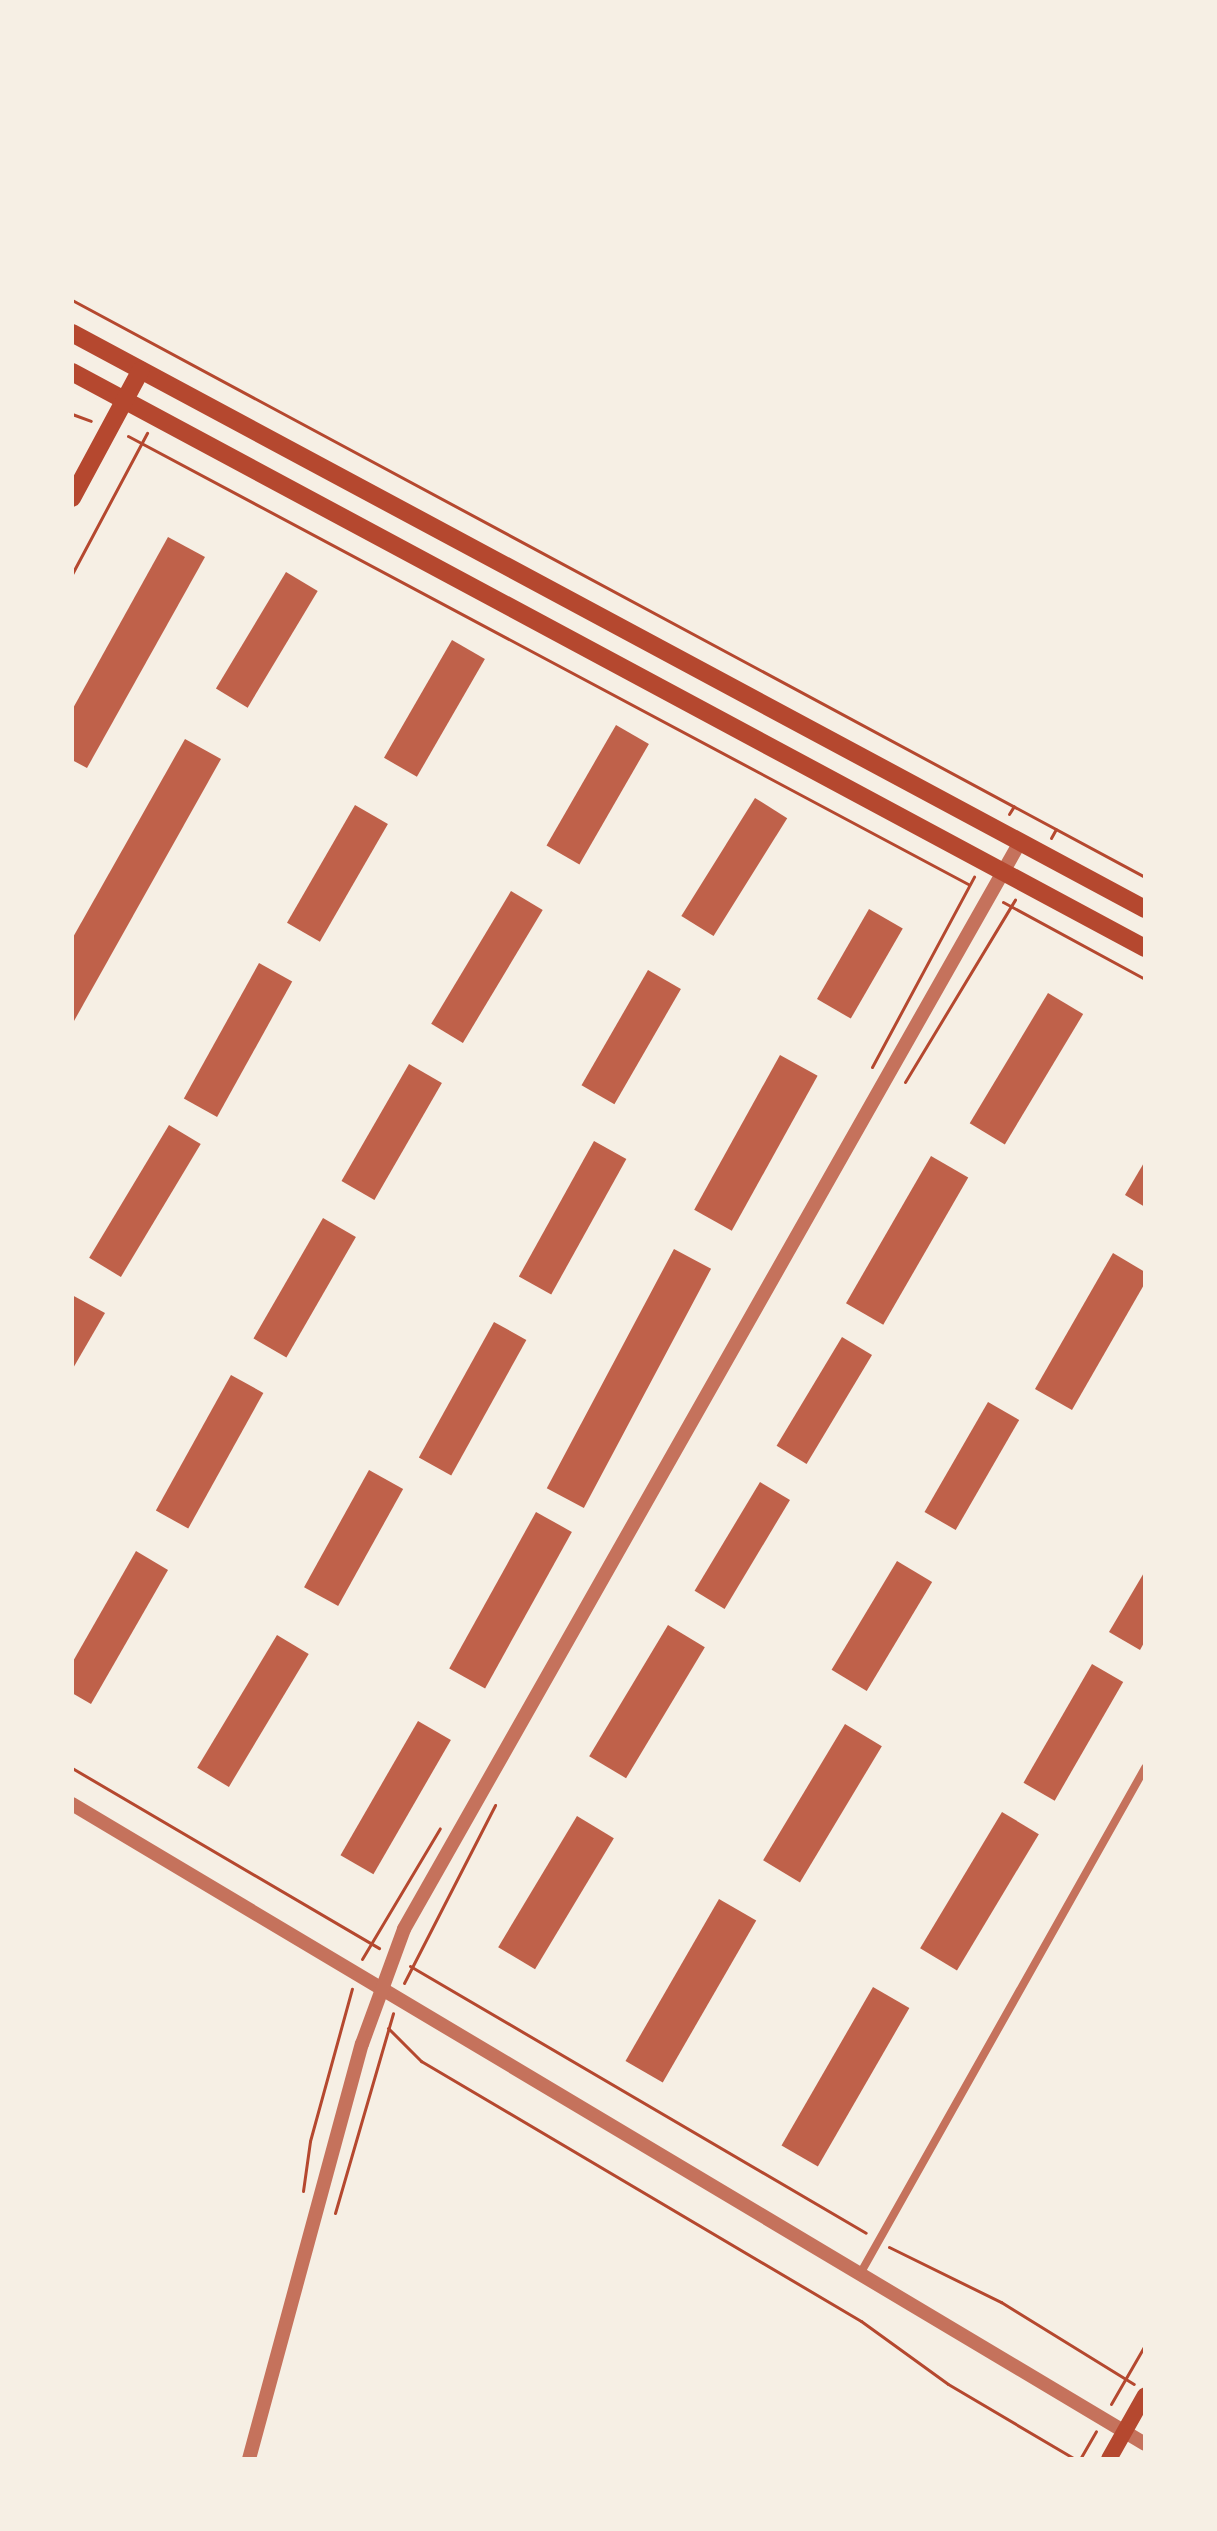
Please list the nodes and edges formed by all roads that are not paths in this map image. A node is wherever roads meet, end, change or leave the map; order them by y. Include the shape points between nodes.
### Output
1 (73, 336) edge
2 (141, 370) junction
3 (72, 372) edge
4 (124, 400) junction
5 (72, 498) edge
6 (1020, 842) junction
7 (1003, 872) junction
8 (1145, 909) edge
9 (1145, 948) edge
10 (1145, 1768) edge
11 (72, 1804) edge
12 (379, 1988) junction
13 (860, 2274) junction
14 (1145, 2393) edge
15 (1124, 2432) junction
16 (1145, 2444) edge
17 (249, 2459) edge
18 (1109, 2459) edge

1 - 2 main road
2 - 4 main road
2 - 6 main road
3 - 4 main road
4 - 5 main road
4 - 7 main road
6 - 7 street
6 - 8 main road
7 - 9 main road
7 - 12 street via 417,1905
10 - 13 street
11 - 12 street
12 - 13 street
12 - 17 street
13 - 15 street
14 - 15 main road
15 - 16 street
15 - 18 main road

